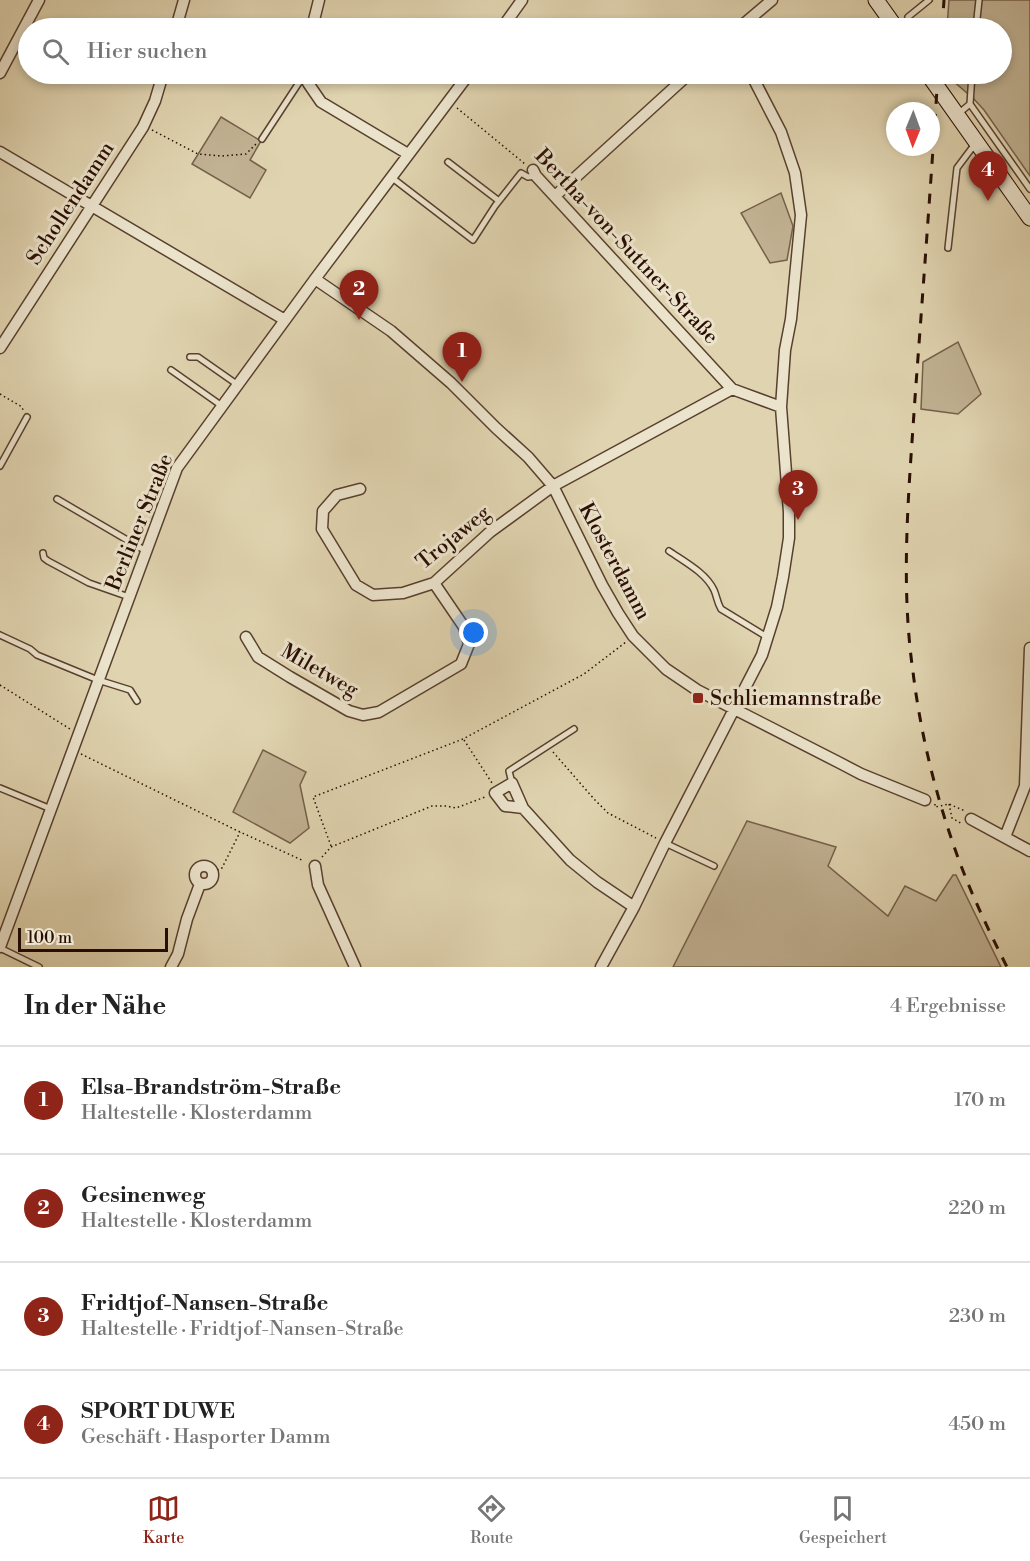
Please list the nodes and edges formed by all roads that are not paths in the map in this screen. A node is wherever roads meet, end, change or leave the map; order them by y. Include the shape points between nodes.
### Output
1 (39, 0) edge
2 (184, 0) edge
3 (319, 0) edge
4 (522, 0) edge
5 (772, 0) edge
6 (876, 0) edge
7 (929, 0) edge
8 (979, 0) edge
9 (908, 17) dead end
10 (29, 18) edge
11 (179, 18) edge
12 (314, 18) edge
13 (509, 18) edge
14 (751, 18) edge
15 (889, 18) edge
16 (977, 18) edge
17 (18, 39) edge
18 (0, 73) edge
19 (160, 84) edge
20 (298, 84) edge
21 (309, 84) edge
22 (462, 84) edge
23 (678, 84) edge
24 (756, 84) edge
25 (935, 84) edge
26 (971, 84) edge
27 (970, 104) junction
28 (957, 115) junction
29 (262, 139) road end
30 (976, 143) junction
31 (0, 152) edge
32 (408, 154) junction
33 (448, 162) dead end
34 (535, 173) joint
35 (391, 177) junction
36 (1030, 189) edge
37 (555, 196) junction
38 (499, 201) junction
39 (91, 206) junction
40 (1030, 218) edge
41 (948, 248) dead end
42 (315, 279) junction
43 (285, 320) junction
44 (0, 348) edge
45 (190, 357) dead end
46 (171, 370) dead end
47 (238, 385) junction
48 (732, 389) junction
49 (222, 406) junction
50 (781, 408) junction
51 (27, 417) road end
52 (0, 466) edge
53 (553, 486) junction
54 (360, 489) dead end
55 (57, 499) dead end
56 (146, 551) junction
57 (43, 552) dead end
58 (669, 552) dead end
59 (434, 583) junction
60 (129, 597) junction
61 (0, 635) edge
62 (246, 637) dead end
63 (768, 638) junction
64 (1030, 648) edge
65 (98, 680) junction
66 (137, 701) dead end
67 (734, 709) junction
68 (574, 729) dead end
69 (512, 783) junction
70 (0, 788) edge
71 (929, 798) road end
72 (523, 808) junction
73 (51, 809) junction
74 (969, 819) road end
75 (1005, 837) junction
76 (665, 843) junction
77 (1030, 851) edge
78 (315, 866) road end
79 (714, 866) dead end
80 (213, 872) road end
81 (634, 907) junction
82 (0, 947) edge
83 (39, 967) edge
84 (171, 967) edge
85 (355, 967) edge
86 (601, 967) edge

1 - 10 street
2 - 11 street
3 - 12 street
4 - 13 street
5 - 14 street
6 - 15 main road
7 - 9 lane
8 - 16 lane
17 - 18 street
19 - 39 street, Schollendamm via 143,125
20 - 29 lane
21 - 32 street via 321,102
22 - 32 street, Berliner Straße
23 - 37 street
24 - 50 street via 781,132 795,172 801,215
25 - 28 main road
26 - 27 lane
27 - 28 lane
27 - 36 lane
28 - 30 main road
30 - 40 main road
30 - 41 lane via 957,168
31 - 39 street
32 - 35 street, Berliner Straße
33 - 38 lane
34 - 37 street, Bertha-von-Suttner-Straße
34 - 38 lane via 528,177 521,172
35 - 38 lane via 473,240
35 - 42 street, Berliner Straße
37 - 48 street, Bertha-von-Suttner-Straße
39 - 43 street
39 - 44 street, Schollendamm
42 - 43 street, Berliner Straße
42 - 53 street, Klosterdamm via 392,331 528,457
43 - 47 street, Berliner Straße
45 - 47 lane via 198,357
46 - 49 lane
47 - 49 street, Berliner Straße
48 - 50 street, Bertha-von-Suttner-Straße
48 - 53 street, Trojaweg
49 - 56 street, Berliner Straße via 177,468
50 - 63 street via 789,538
51 - 52 lane
53 - 59 street, Trojaweg via 490,532
53 - 67 street, Klosterdamm via 602,585 633,636 666,669
54 - 59 street, Trojaweg via 337,495 323,511 322,529 356,585 373,595 403,593
55 - 56 lane
56 - 60 street, Berliner Straße
57 - 60 lane via 48,561 83,580
58 - 63 lane via 704,576 721,609
59 - 62 street, Miletweg via 464,627 469,644 461,664 379,712 363,715 349,711 258,657
60 - 65 street, Berliner Straße
61 - 65 lane
63 - 67 street
64 - 75 street via 1025,786
65 - 66 lane via 130,690
65 - 73 street, Berliner Straße
67 - 71 street, Klosterdamm via 861,774
67 - 76 street
68 - 69 lane via 509,771
69 - 72 street
69 - 72 street via 497,792 505,806
70 - 73 lane
72 - 81 street via 570,860
73 - 82 street, Berliner Straße
74 - 75 street
75 - 77 street
76 - 79 lane
76 - 81 street
78 - 85 street via 318,885
80 - 84 street via 211,881 200,884
81 - 86 street
82 - 83 lane

